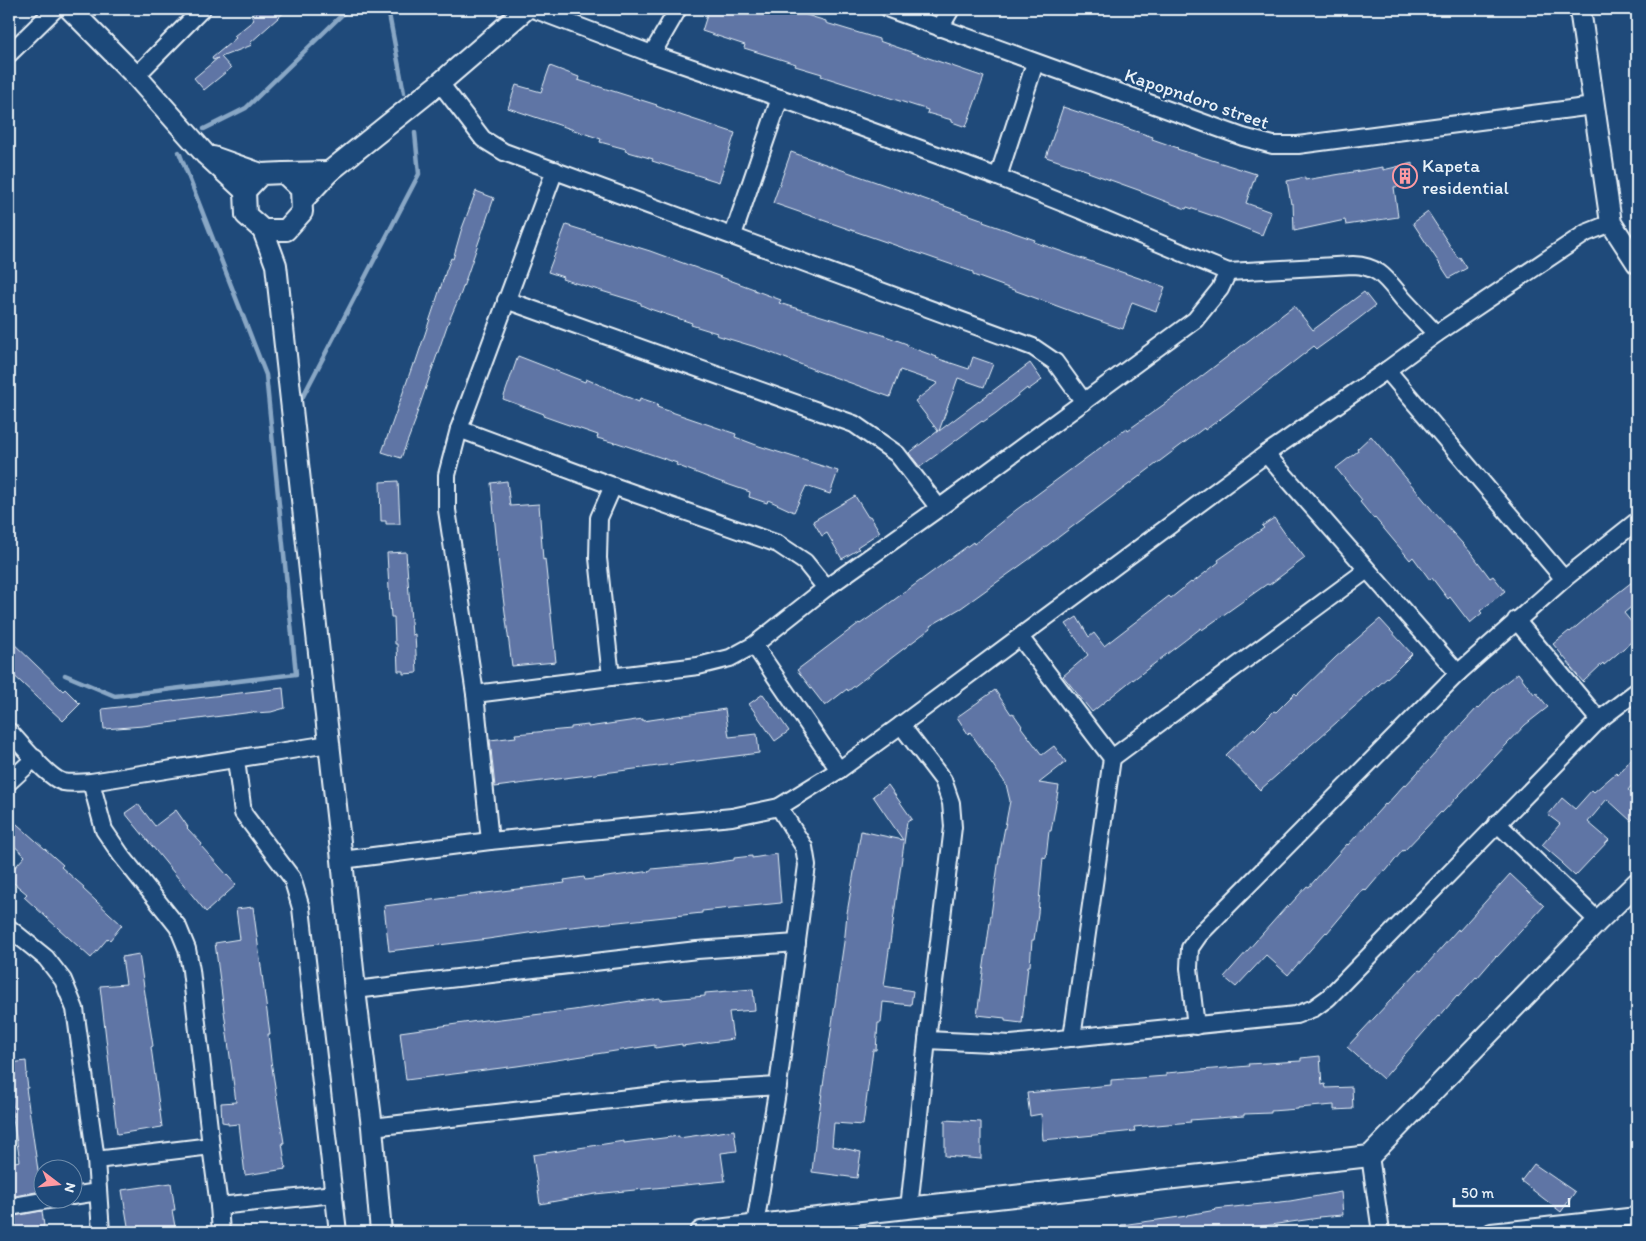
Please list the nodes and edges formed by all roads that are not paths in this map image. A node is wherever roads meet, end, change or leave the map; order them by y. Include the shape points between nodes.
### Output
1 (55, 9) edge
2 (70, 9) edge
3 (202, 9) edge
4 (526, 9) edge
5 (532, 9) edge
6 (678, 9) edge
7 (889, 9) edge
8 (951, 9) edge
9 (1580, 9) edge
10 (940, 28) junction
11 (9, 54) edge
12 (652, 54) junction
13 (1035, 63) junction
14 (136, 76) junction
15 (440, 83) junction
16 (780, 98) junction
17 (1593, 106) junction
18 (206, 155) junction
19 (554, 170) junction
20 (329, 172) junction
21 (284, 173) junction
22 (261, 174) junction
23 (998, 177) junction
24 (245, 191) junction
25 (302, 201) junction
26 (1611, 224) junction
27 (263, 230) junction
28 (286, 230) junction
29 (733, 235) junction
30 (1637, 263) edge
31 (276, 265) junction
32 (1228, 272) junction
33 (506, 300) junction
34 (1436, 334) junction
35 (1387, 370) junction
36 (1084, 402) junction
37 (459, 429) junction
38 (1266, 454) junction
39 (612, 486) junction
40 (939, 508) junction
41 (1637, 521) edge
42 (1367, 570) junction
43 (1564, 579) junction
44 (826, 588) junction
45 (1516, 620) junction
46 (1020, 637) junction
47 (754, 646) junction
48 (1458, 673) junction
49 (611, 677) junction
50 (1637, 691) edge
51 (475, 694) junction
52 (1600, 720) junction
53 (901, 725) junction
54 (9, 731) edge
55 (329, 744) junction
56 (35, 758) junction
57 (1112, 758) junction
58 (236, 760) junction
59 (839, 770) junction
60 (9, 782) edge
61 (91, 782) junction
62 (779, 807) junction
63 (1497, 823) junction
64 (490, 841) junction
65 (342, 860) junction
66 (1637, 883) edge
67 (1598, 920) junction
68 (9, 928) edge
69 (797, 943) junction
70 (355, 990) junction
71 (1196, 1026) junction
72 (1072, 1038) junction
73 (927, 1040) junction
74 (778, 1086) junction
75 (372, 1127) junction
76 (210, 1146) junction
77 (1370, 1156) junction
78 (96, 1160) junction
79 (98, 1192) junction
80 (82, 1194) edge
81 (334, 1194) junction
82 (32, 1203) edge
83 (220, 1206) junction
84 (9, 1207) edge
85 (909, 1208) junction
86 (1637, 1216) edge
87 (755, 1225) junction
88 (810, 1225) edge
89 (101, 1232) edge
90 (221, 1232) edge
91 (338, 1232) edge
92 (380, 1232) edge
93 (702, 1232) edge
94 (1381, 1232) edge
95 (1491, 1232) edge

1 - 11 street
2 - 14 street
3 - 14 street
4 - 15 street
5 - 12 street
6 - 12 street
7 - 10 street, Kapopndoro street
8 - 10 street
9 - 17 street
10 - 13 street, Kapopndoro street
12 - 16 street
13 - 17 street, Kapopndoro street via 1273,145 1298,145
13 - 23 street
14 - 18 street
15 - 19 street via 483,139 504,152
15 - 20 street
16 - 23 street
16 - 29 street
17 - 26 street
18 - 22 street
18 - 24 street
19 - 29 street
19 - 33 street
20 - 21 street
20 - 25 street
21 - 22 street
21 - 25 street via 301,189
22 - 24 street
23 - 32 street
24 - 27 street via 246,215
25 - 28 street via 302,212
26 - 30 street
26 - 34 street via 1586,233
27 - 28 street
27 - 31 street
28 - 31 street
29 - 36 street via 1033,347 1055,362
31 - 55 street
32 - 34 street via 1364,266 1375,269 1390,281
32 - 36 street via 1220,289 1195,320
33 - 37 street
33 - 40 street via 854,424 897,454
34 - 35 street
35 - 38 street
35 - 43 street
36 - 40 street
37 - 39 street
37 - 51 street via 447,475 447,510
38 - 42 street
38 - 46 street
39 - 44 street via 778,544 805,562
39 - 49 street via 599,518 598,558
40 - 44 street
41 - 43 street
42 - 48 street
42 - 57 street
43 - 45 street
44 - 47 street
45 - 48 street
45 - 52 street
46 - 53 street
46 - 57 street
47 - 49 street via 730,658 698,666
47 - 59 street
48 - 71 street via 1199,935 1190,948 1188,968
49 - 51 street
50 - 52 street
51 - 64 street
52 - 63 street
53 - 59 street
53 - 73 street via 943,780 951,803 953,827
54 - 56 street
55 - 58 street
55 - 65 street
56 - 60 street
56 - 61 street via 42,769 63,782
57 - 72 street
58 - 61 street
58 - 81 street via 243,813 292,878 301,908
59 - 62 street
61 - 76 street via 104,830 178,927 187,950
62 - 64 street via 732,817
62 - 69 street via 804,847 807,865
63 - 67 street
63 - 71 street via 1328,998 1314,1008 1296,1015
64 - 65 street
65 - 70 street
66 - 67 street
67 - 77 street
68 - 78 street via 46,958 62,980 75,1009
69 - 70 street via 697,950
69 - 74 street
70 - 75 street
71 - 72 street
72 - 73 street via 1011,1044
73 - 85 street
74 - 75 street via 682,1092
74 - 87 street
75 - 92 street
76 - 78 street
76 - 83 street
77 - 85 street
77 - 94 street
78 - 79 street
79 - 80 street
79 - 89 street
81 - 83 street
81 - 91 street
82 - 84 street
83 - 90 street
85 - 88 street
86 - 95 street
87 - 88 street
87 - 93 street

